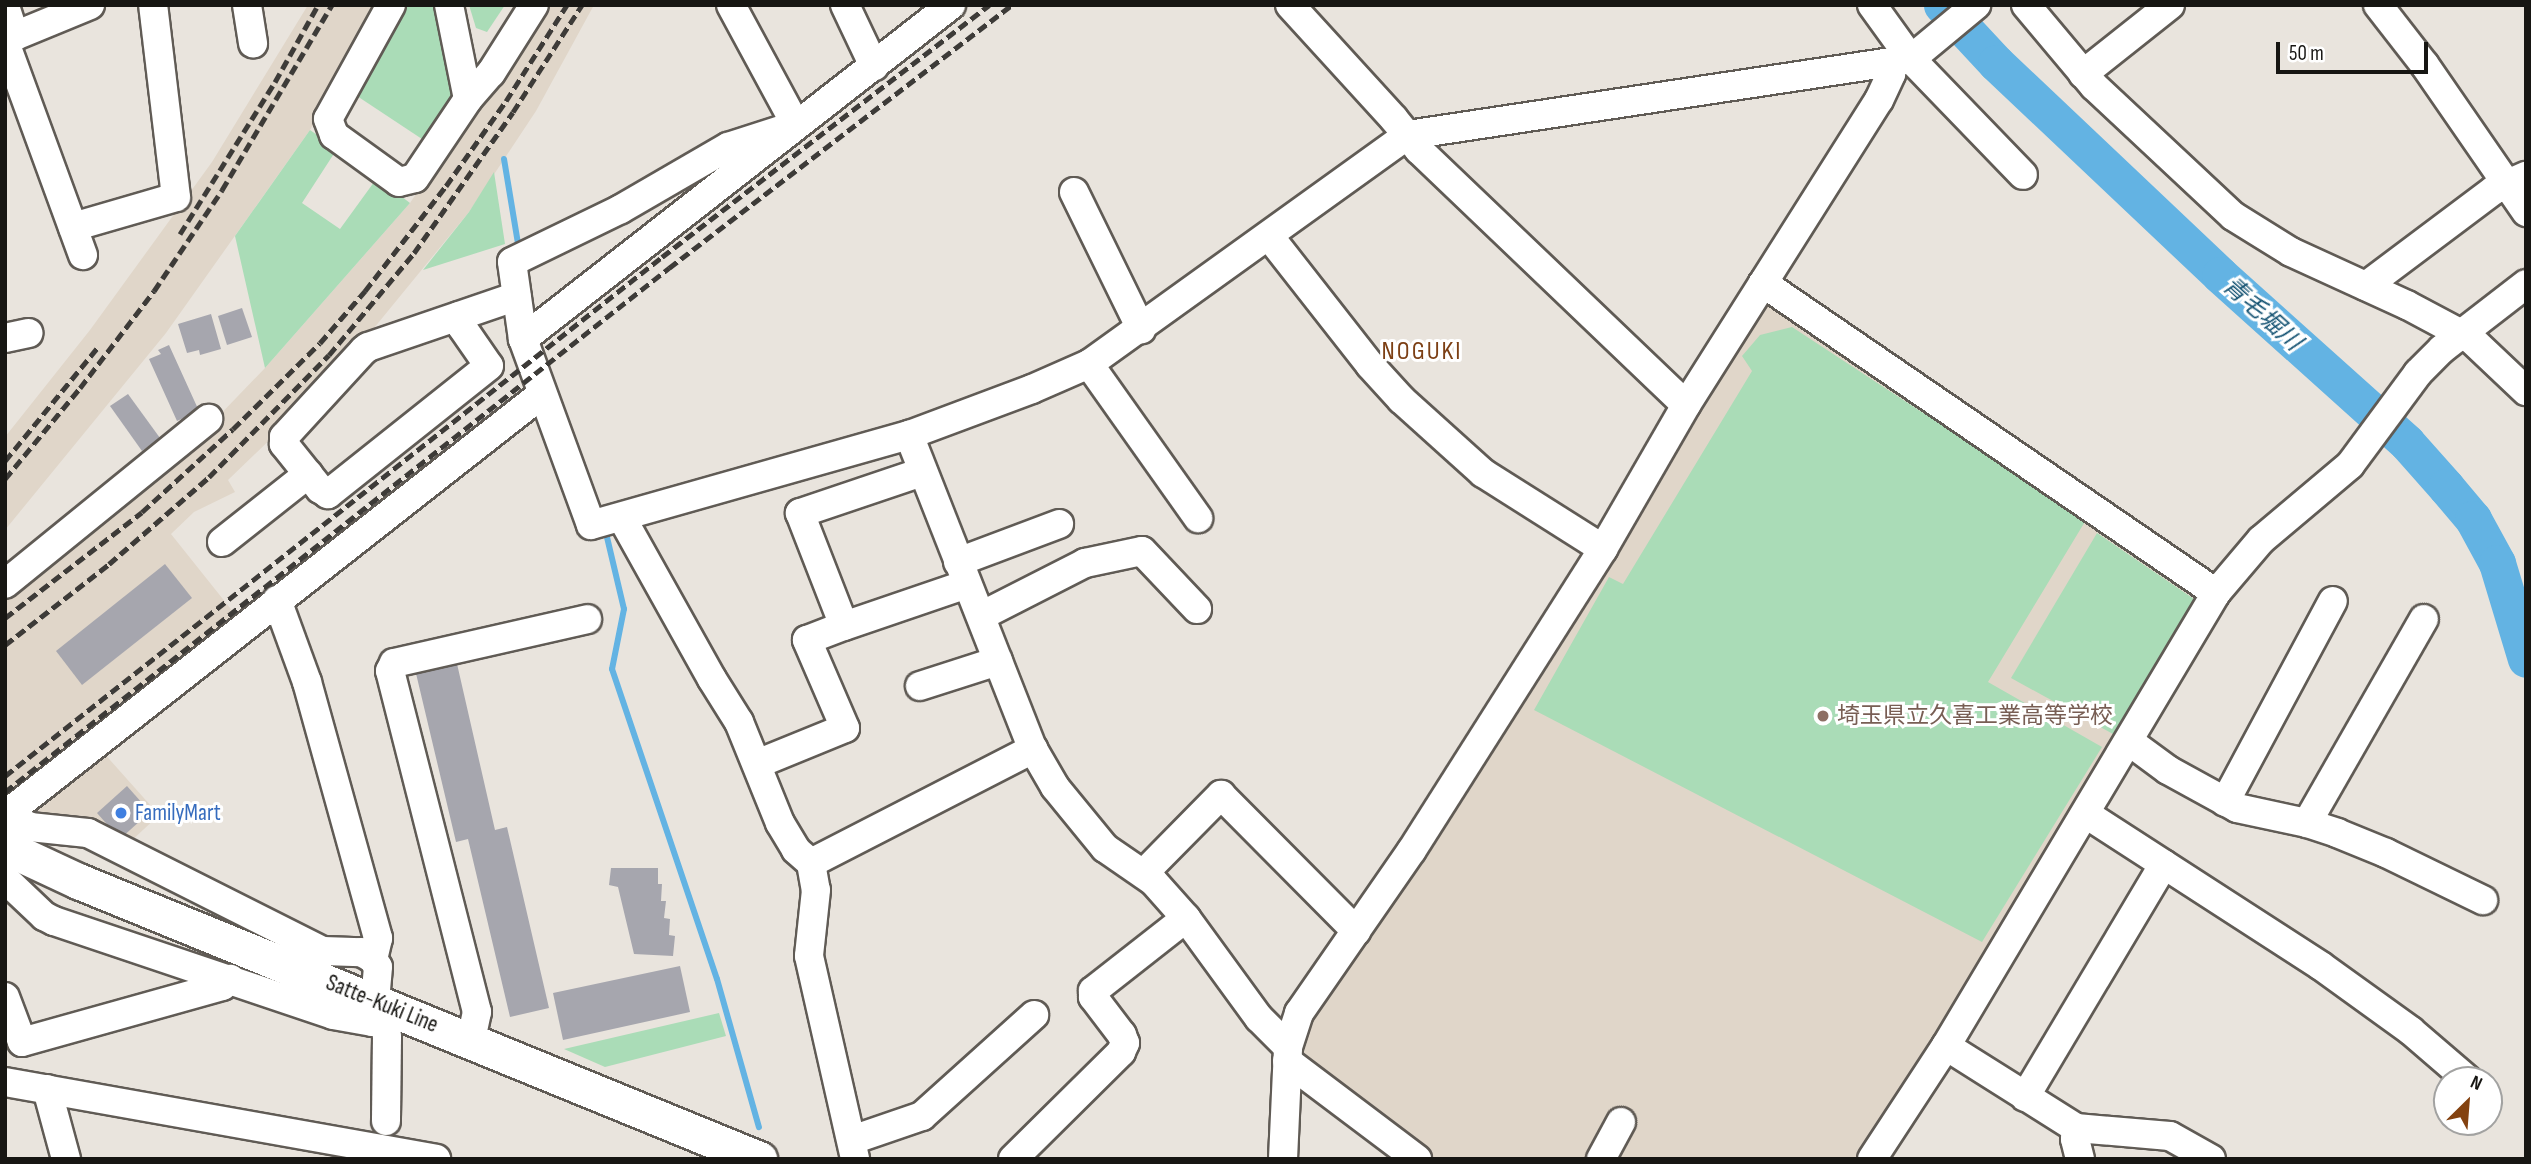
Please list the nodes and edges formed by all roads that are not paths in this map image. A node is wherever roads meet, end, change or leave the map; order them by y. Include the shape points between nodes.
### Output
1 (90, 5) edge
2 (153, 5) edge
3 (247, 5) edge
4 (391, 5) edge
5 (449, 5) edge
6 (534, 5) edge
7 (731, 5) edge
8 (751, 5) edge
9 (845, 5) edge
10 (1290, 5) edge
11 (1872, 5) edge
12 (1976, 5) edge
13 (2026, 5) edge
14 (2170, 5) edge
15 (2378, 5) edge
16 (5, 6) edge
17 (935, 10) edge
18 (8, 39) edge
19 (253, 44) dead end
20 (1906, 59) junction
21 (874, 66) junction
22 (2083, 74) junction
23 (468, 99) junction
24 (803, 120) junction
25 (1408, 135) junction
26 (2023, 175) dead end
27 (2516, 180) edge
28 (1073, 192) dead end
29 (2526, 212) edge
30 (73, 227) junction
31 (1269, 236) junction
32 (83, 255) dead end
33 (1763, 283) junction
34 (2526, 284) edge
35 (2366, 286) junction
36 (517, 296) junction
37 (459, 316) junction
38 (1141, 329) junction
39 (2459, 333) junction
40 (523, 339) junction
41 (1089, 363) junction
42 (2526, 391) edge
43 (542, 394) junction
44 (1686, 405) junction
45 (208, 419) dead end
46 (909, 435) junction
47 (922, 471) junction
48 (308, 474) junction
49 (622, 518) junction
50 (1198, 518) dead end
51 (1059, 524) dead end
52 (222, 542) dead end
53 (1603, 549) junction
54 (963, 573) junction
55 (5, 584) edge
56 (2216, 593) junction
57 (277, 600) junction
58 (2333, 601) dead end
59 (1197, 609) dead end
60 (981, 616) junction
61 (587, 619) dead end
62 (2424, 619) dead end
63 (844, 626) junction
64 (998, 661) junction
65 (920, 687) dead end
66 (2130, 742) junction
67 (1033, 749) junction
68 (757, 764) junction
69 (2225, 802) junction
70 (5, 814) edge
71 (2086, 814) junction
72 (2306, 823) junction
73 (5, 847) edge
74 (811, 863) junction
75 (2164, 864) junction
76 (1144, 873) junction
77 (5, 879) edge
78 (2483, 900) dead end
79 (1186, 918) junction
80 (1356, 931) junction
81 (373, 960) junction
82 (230, 979) junction
83 (5, 997) edge
84 (388, 1011) junction
85 (1034, 1015) dead end
86 (471, 1040) junction
87 (1946, 1046) junction
88 (1287, 1054) junction
89 (2452, 1066) edge
90 (5, 1082) edge
91 (47, 1089) junction
92 (2025, 1097) junction
93 (386, 1121) dead end
94 (1621, 1122) dead end
95 (2076, 1128) junction
96 (854, 1149) edge
97 (388, 1154) edge
98 (66, 1159) edge
99 (436, 1159) edge
100 (759, 1159) edge
101 (1013, 1159) edge
102 (1283, 1159) edge
103 (1418, 1159) edge
104 (1601, 1159) edge
105 (1872, 1159) edge
106 (2080, 1159) edge
107 (2211, 1159) edge

1 - 18 street
2 - 30 street via 176,197
3 - 19 street
4 - 23 street via 331,111 328,119 334,135 390,178 408,181 415,178
5 - 23 street
6 - 23 street via 491,73
7 - 24 street
8 - 24 street
9 - 21 street
10 - 25 street
11 - 20 street
12 - 20 street
13 - 22 street
14 - 22 street
15 - 27 street
16 - 18 street
17 - 21 street
18 - 30 street
20 - 25 street
20 - 26 street
20 - 33 street via 1891,74
21 - 24 street
22 - 35 street via 2233,216 2291,252
24 - 36 street via 728,147 621,209 512,262
24 - 40 street
25 - 31 street
25 - 44 street
27 - 29 street
27 - 35 street via 2483,198
28 - 38 street
30 - 32 street
31 - 38 street
31 - 53 street via 1402,400 1483,473
33 - 44 street
33 - 56 street
34 - 39 street
35 - 39 street
36 - 37 street
36 - 40 street
37 - 48 street via 364,350 284,438
37 - 48 street via 489,366 328,494
38 - 41 street
39 - 42 street via 2483,348
39 - 56 street via 2418,373 2350,465 2261,540
40 - 43 street
41 - 46 street
41 - 50 street
43 - 49 street via 591,525
43 - 57 street
44 - 53 street
45 - 55 street
46 - 47 street
46 - 49 street
47 - 54 street
47 - 63 street via 800,513
48 - 52 street
49 - 68 street via 739,722
51 - 54 street
53 - 80 street
54 - 60 street
54 - 63 street
56 - 66 street
57 - 70 street
57 - 81 street via 307,682 377,937
58 - 69 street
59 - 60 street via 1142,551 1085,563
60 - 64 street
61 - 86 street via 394,663 390,671 477,1013
62 - 72 street
63 - 68 street via 807,640 845,728
64 - 65 street
64 - 67 street
66 - 69 street
66 - 71 street
67 - 74 street
67 - 76 street via 1086,827 1105,848
68 - 74 street via 779,823 796,850
69 - 72 street
70 - 81 street via 30,827 88,833 323,951 361,952
71 - 75 street
71 - 87 street
72 - 78 street via 2386,853
73 - 84 main road, Satte-Kuki Line
74 - 96 street via 816,890 810,956
75 - 89 street via 2333,974
75 - 92 street
76 - 79 street
76 - 80 street via 1221,795
77 - 82 street via 44,916
79 - 88 street
79 - 101 street via 1093,991 1122,1035 1121,1052
80 - 88 street via 1299,1013
81 - 84 street
82 - 83 street via 222,986 22,1042
82 - 84 street via 333,1015
84 - 86 main road, Satte-Kuki Line
84 - 93 street
85 - 96 street via 922,1116
86 - 100 main road, Satte-Kuki Line
87 - 92 street
87 - 105 street
88 - 102 street
88 - 103 street
90 - 91 street
91 - 97 street
91 - 98 street
92 - 95 street
94 - 104 street
95 - 106 street
95 - 107 street via 2171,1136
97 - 99 street

